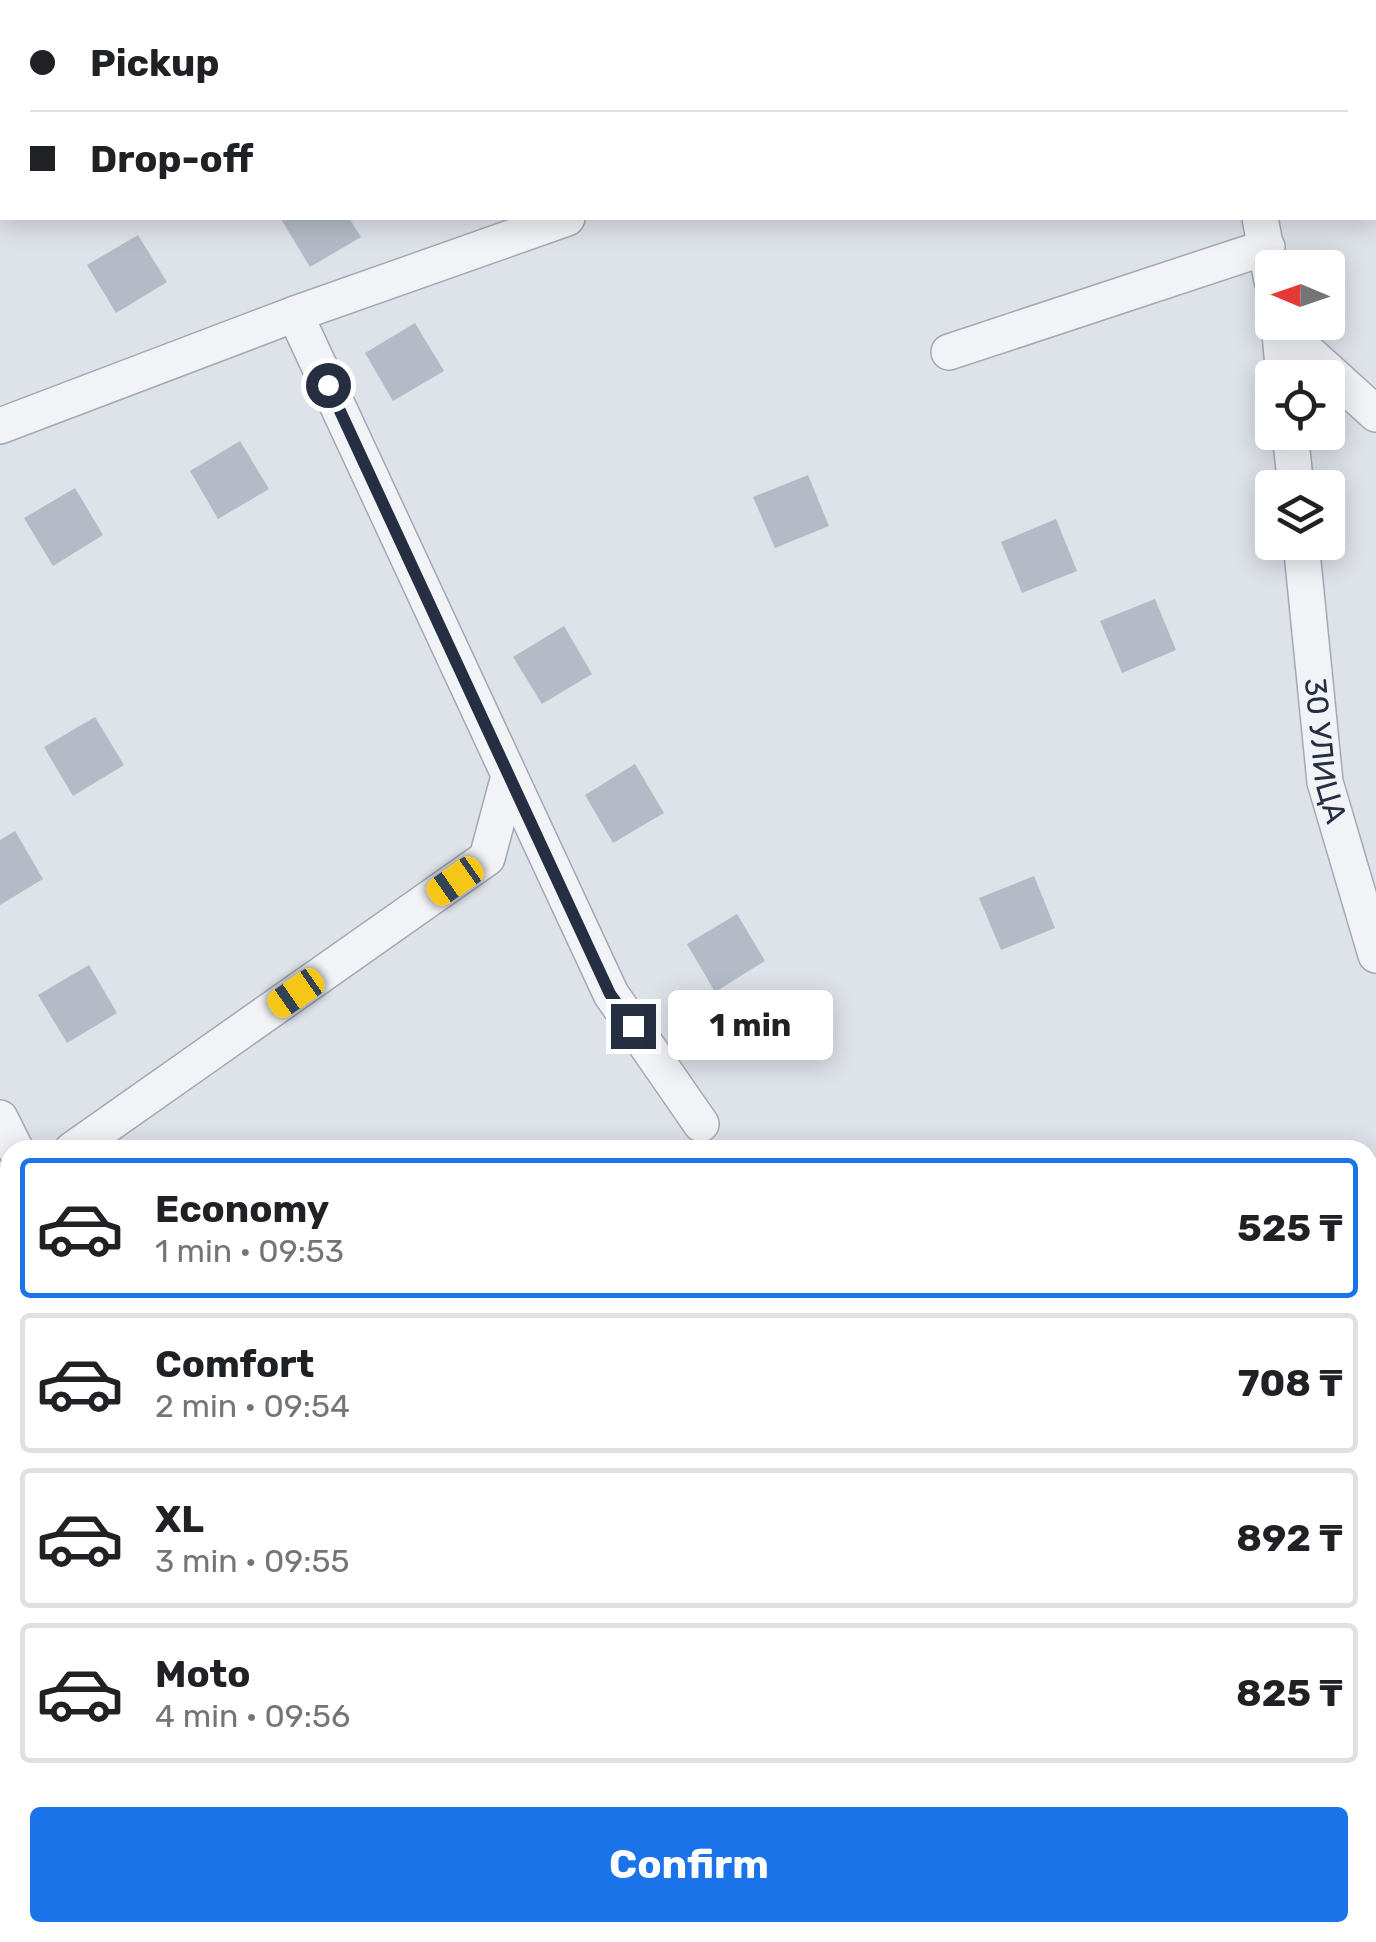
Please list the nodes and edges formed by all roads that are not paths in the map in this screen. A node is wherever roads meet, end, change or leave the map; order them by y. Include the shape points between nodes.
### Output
1 (561, 220) edge
2 (1266, 249) edge
3 (294, 314) junction
4 (1296, 340) edge
5 (949, 352) dead end
6 (1376, 414) edge
7 (0, 426) edge
8 (1303, 560) edge
9 (508, 776) junction
10 (1376, 955) edge
11 (701, 1124) dead end
12 (86, 1140) edge

1 - 3 street
2 - 5 street
3 - 7 street
3 - 9 street
4 - 6 street
8 - 10 street, 30 УЛИЦА via 1326,782
9 - 11 street via 610,994
9 - 12 street via 487,858

